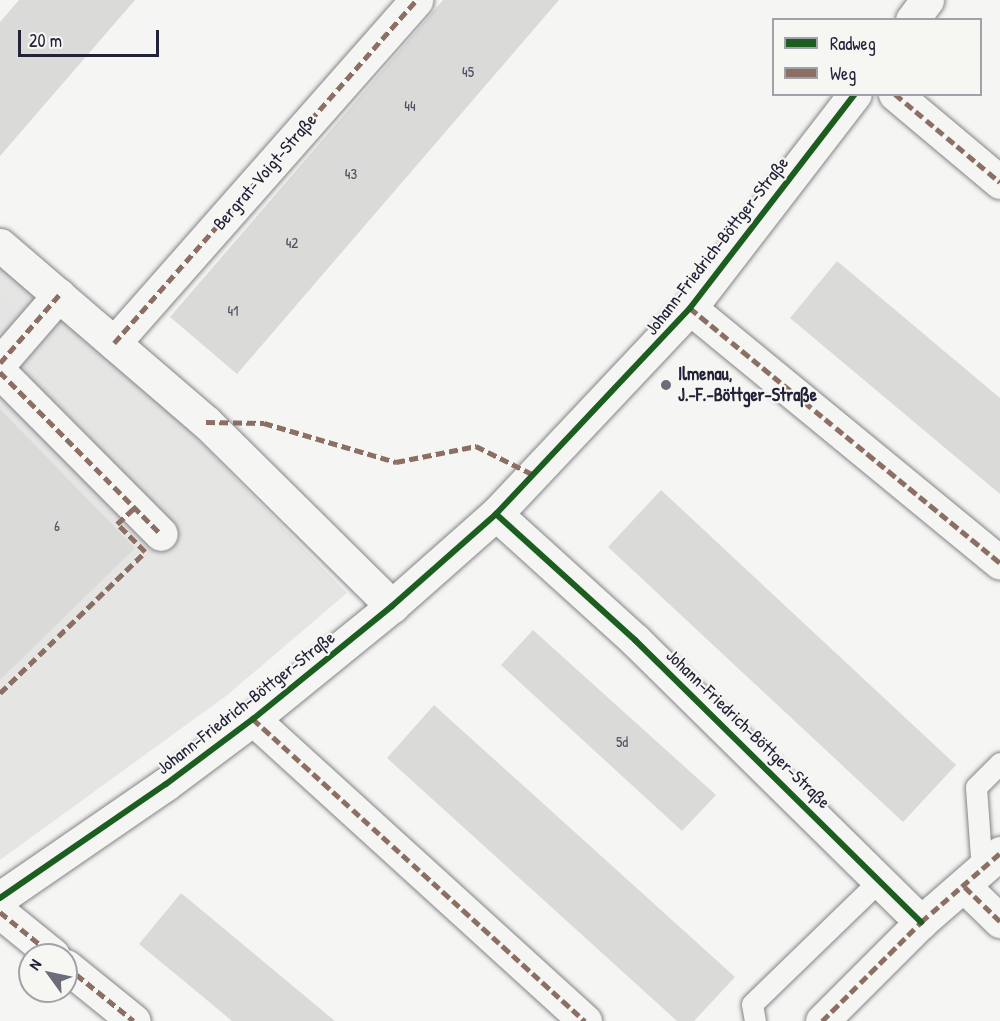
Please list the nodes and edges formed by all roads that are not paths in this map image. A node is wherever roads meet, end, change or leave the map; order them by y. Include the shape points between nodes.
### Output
1 (416, 0) edge
2 (927, 0) edge
3 (914, 18) edge
4 (853, 96) edge
5 (896, 96) edge
6 (1000, 182) edge
7 (0, 244) edge
8 (59, 296) junction
9 (690, 308) junction
10 (114, 343) junction
11 (0, 363) edge
12 (0, 372) edge
13 (496, 514) junction
14 (161, 534) dead end
15 (1000, 563) edge
16 (392, 606) junction
17 (253, 719) junction
18 (1000, 763) edge
19 (982, 870) edge
20 (880, 880) junction
21 (0, 897) edge
22 (0, 912) edge
23 (1000, 921) edge
24 (921, 922) junction
25 (38, 943) edge
26 (78, 976) edge
27 (134, 1021) edge
28 (585, 1021) edge
29 (755, 1021) edge
30 (822, 1021) edge

1 - 10 street, Bergrat-Voigt-Straße
2 - 3 street
4 - 9 street, Johann-Friedrich-Böttger-Straße
5 - 6 street
7 - 8 street
8 - 10 street
8 - 11 street
9 - 13 street, Johann-Friedrich-Böttger-Straße
9 - 15 street, Johann-Friedrich-Böttger-Straße
10 - 16 street via 206,422
12 - 14 street
13 - 16 street, Johann-Friedrich-Böttger-Straße
13 - 20 street, Johann-Friedrich-Böttger-Straße via 635,640
16 - 17 street, Johann-Friedrich-Böttger-Straße
17 - 21 street, Johann-Friedrich-Böttger-Straße via 166,784
17 - 28 street, Johann-Friedrich-Böttger-Straße
18 - 19 lane via 976,787
19 - 23 street
19 - 24 street
20 - 24 street, Johann-Friedrich-Böttger-Straße
20 - 29 lane via 752,1004
22 - 25 street
24 - 30 street
26 - 27 street

